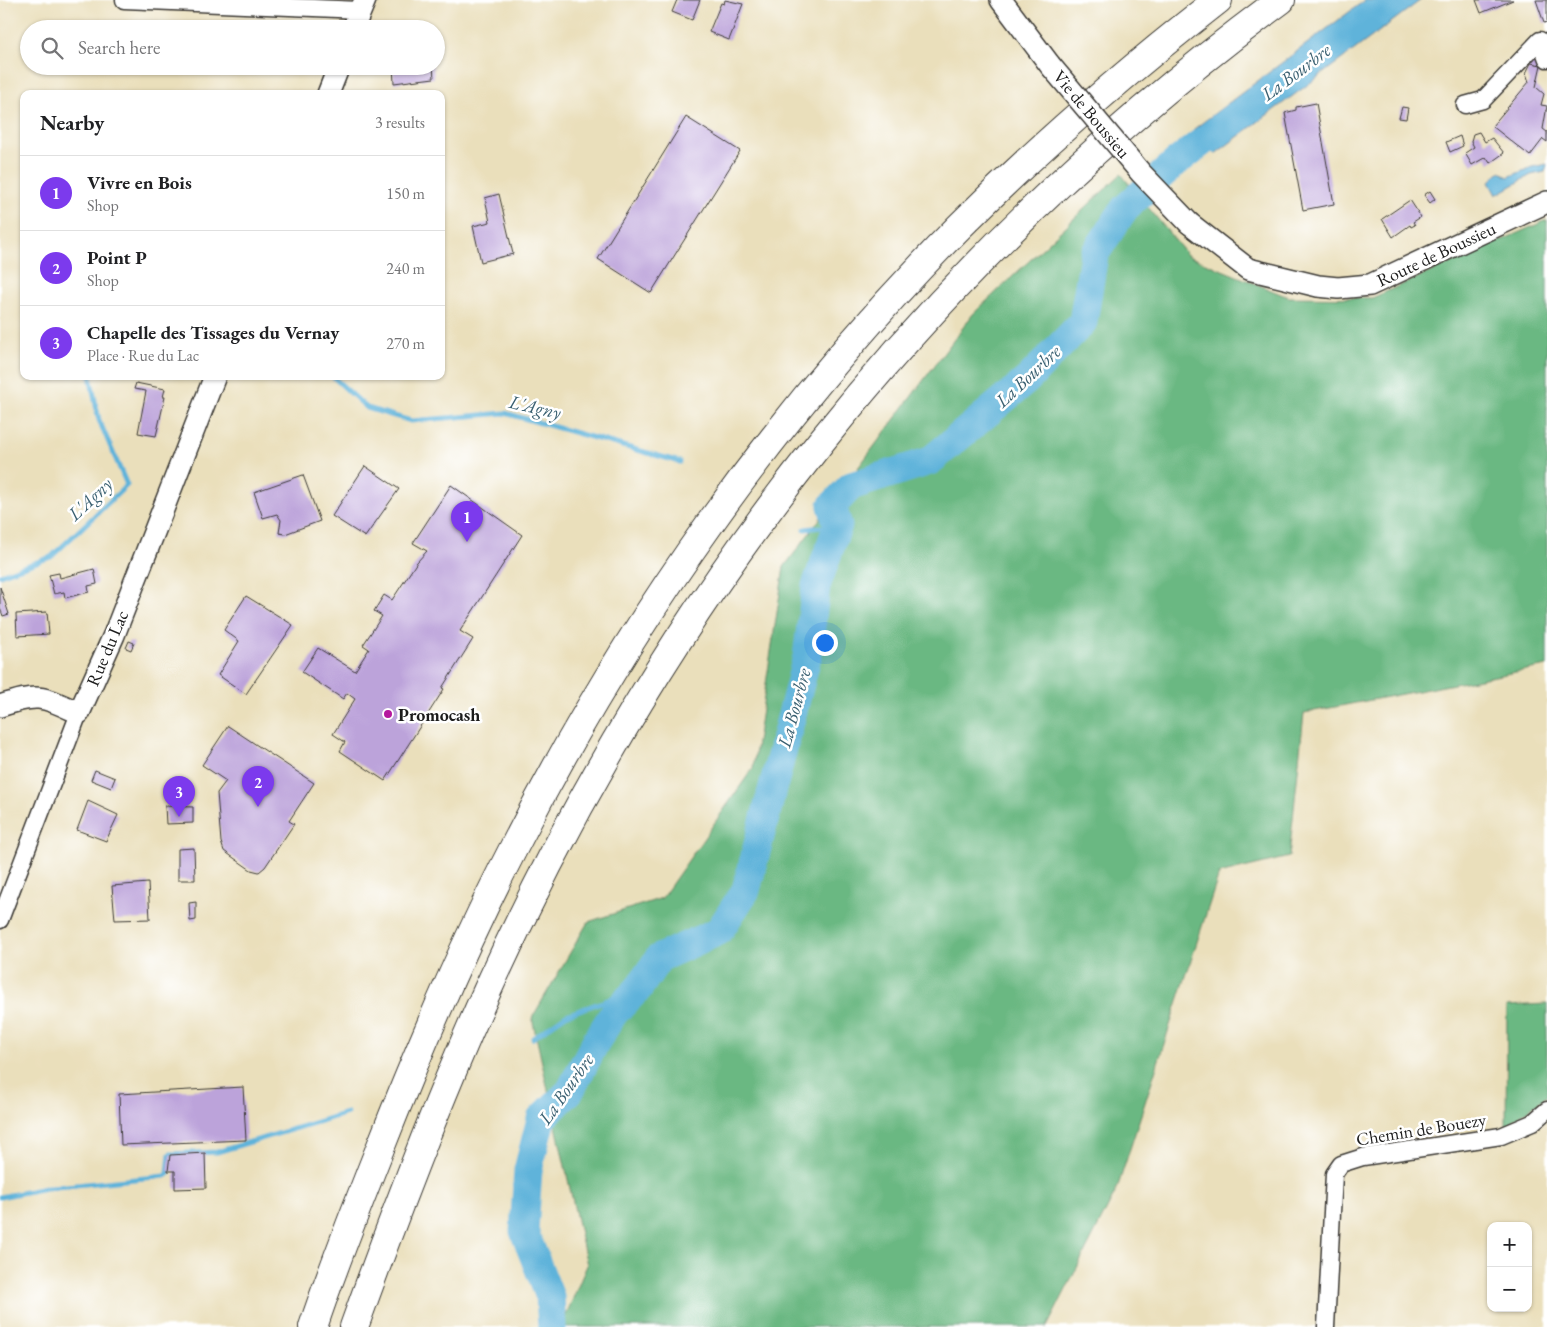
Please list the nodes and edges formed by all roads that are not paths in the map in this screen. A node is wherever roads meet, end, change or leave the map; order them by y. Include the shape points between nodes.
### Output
1 (124, 0) edge
2 (1001, 0) edge
3 (1218, 0) edge
4 (1281, 0) edge
5 (360, 13) edge
6 (1547, 59) edge
7 (335, 75) edge
8 (330, 90) edge
9 (1465, 104) dead end
10 (1547, 202) edge
11 (1189, 223) joint
12 (213, 380) edge
13 (0, 706) edge
14 (79, 712) junction
15 (0, 920) edge
16 (1547, 1110) edge
17 (313, 1327) edge
18 (354, 1327) edge
19 (1326, 1327) edge

1 - 5 street
2 - 11 street, Vie de Boussieu, bridge via 1050,65
3 - 17 highway via 1158,46 1039,150 951,236 821,379 671,580 586,714 512,849 397,1106
4 - 18 highway via 1185,74 1075,169 992,248 906,339 856,398 747,538 660,666 548,865 488,988 435,1111
6 - 9 street via 1540,40 1483,100
7 - 8 street
10 - 11 street, Route de Boussieu via 1370,285 1338,288 1248,269
12 - 14 street, Rue du Lac via 114,635
13 - 14 street via 29,697 43,697
14 - 15 street, Rue du Lac
16 - 19 street, Chemin de Bouezy via 1532,1123 1501,1136 1363,1157 1342,1164 1334,1174

